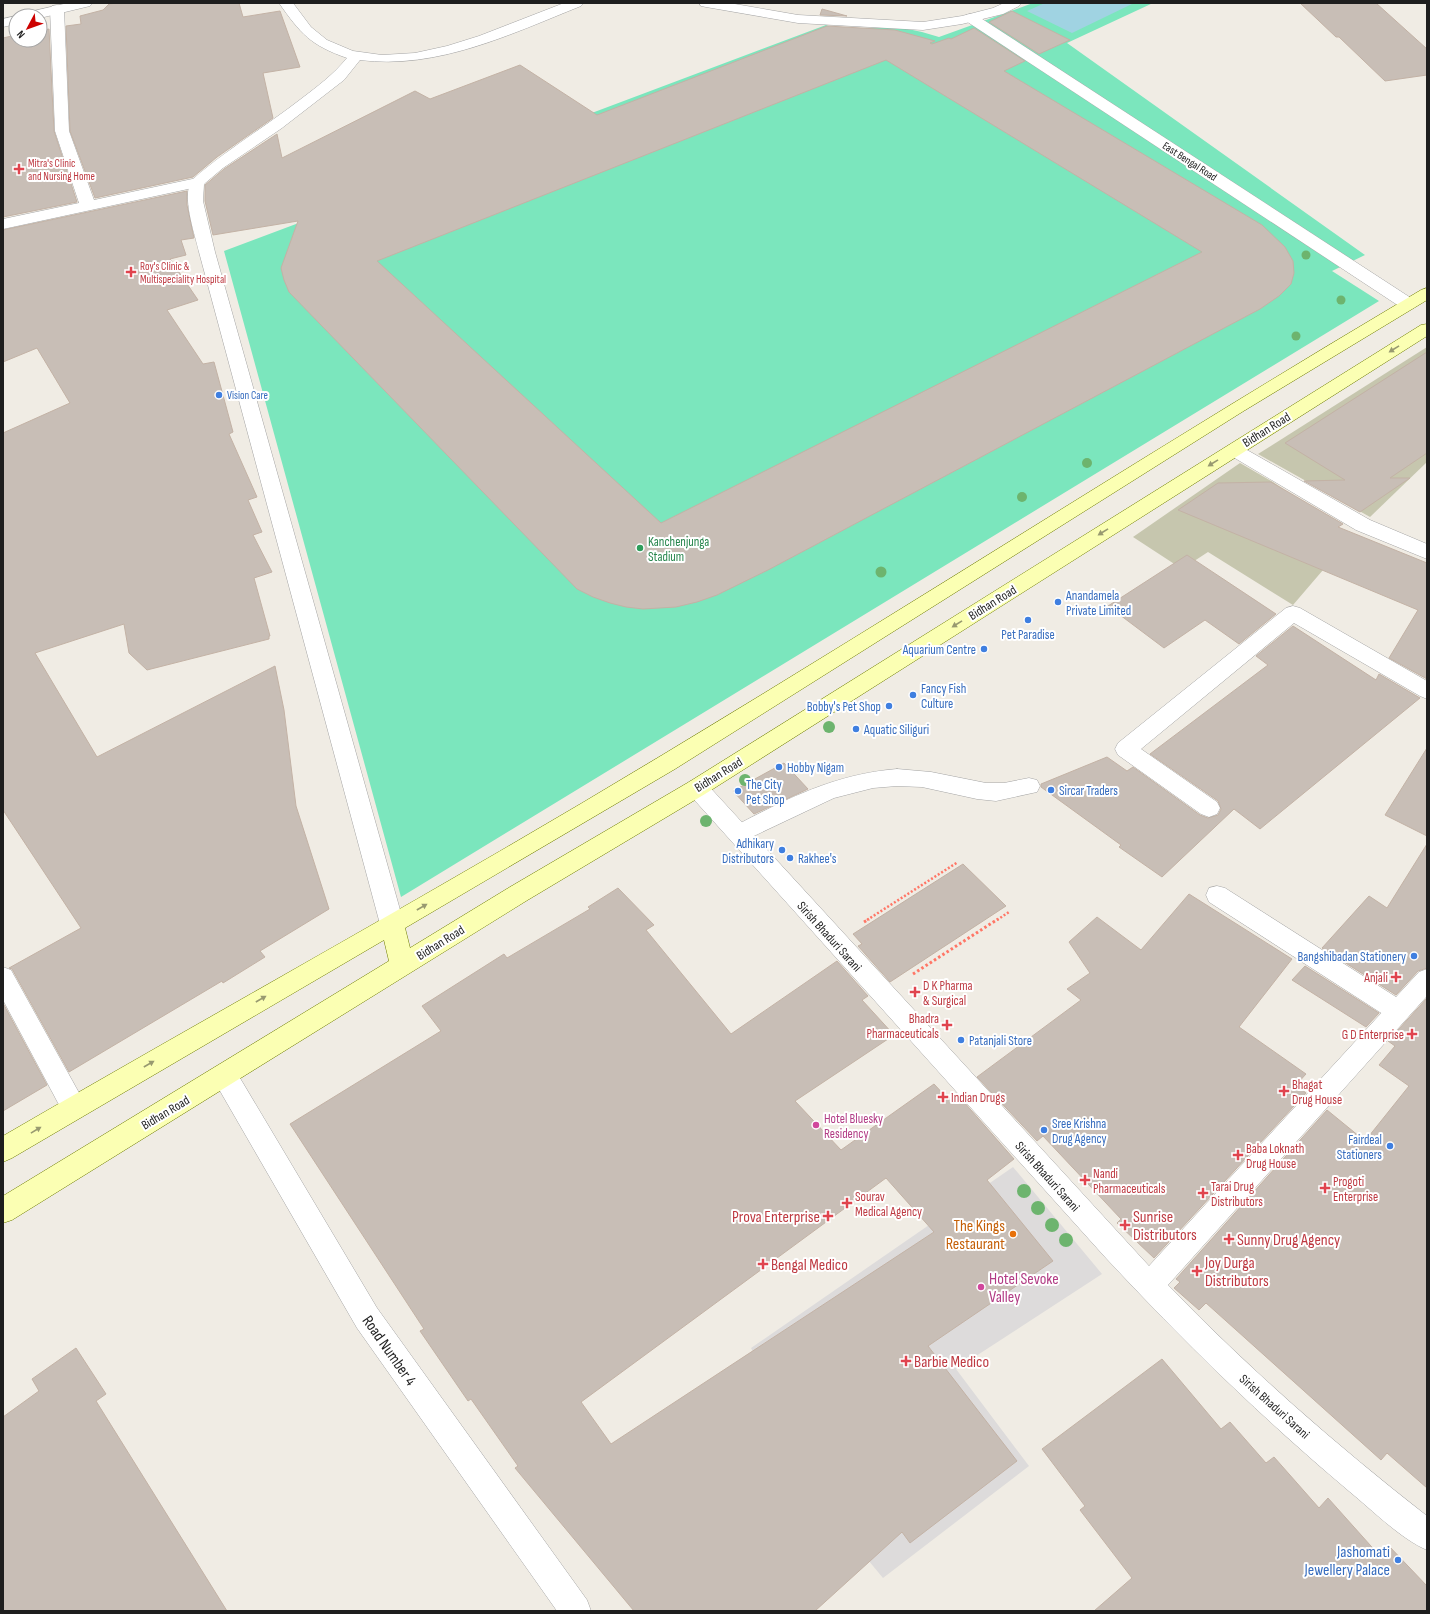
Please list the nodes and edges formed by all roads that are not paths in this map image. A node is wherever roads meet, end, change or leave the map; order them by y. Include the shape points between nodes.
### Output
1 (85, 3) edge
2 (286, 3) edge
3 (576, 3) edge
4 (706, 3) edge
5 (1014, 3) edge
6 (57, 9) junction
7 (48, 11) edge
8 (971, 18) junction
9 (355, 57) junction
10 (196, 183) junction
11 (88, 206) junction
12 (3, 224) edge
13 (1427, 293) edge
14 (1408, 304) junction
15 (1427, 328) edge
16 (1219, 440) junction
17 (1427, 552) edge
18 (897, 620) junction
19 (926, 643) junction
20 (1427, 691) edge
21 (1029, 786) dead end
22 (697, 788) junction
23 (1209, 808) dead end
24 (739, 834) junction
25 (1217, 895) dead end
26 (392, 924) junction
27 (402, 965) junction
28 (3, 977) edge
29 (1427, 979) edge
30 (1398, 1011) junction
31 (225, 1076) junction
32 (74, 1108) junction
33 (3, 1150) edge
34 (3, 1211) edge
35 (1150, 1285) junction
36 (1427, 1535) edge
37 (576, 1611) edge

1 - 6 street
2 - 9 street via 304,27 320,42
3 - 9 street via 457,48 423,56 383,59
4 - 8 street via 798,19 923,26
5 - 8 street
6 - 7 street
6 - 11 street via 62,131
8 - 14 street, East Bengal Road
9 - 10 street via 339,77
10 - 11 street
10 - 26 street via 195,201 207,252
11 - 12 street
13 - 14 main road, Bidhan Road
14 - 16 main road, Bidhan Road
15 -> 16 main road, Bidhan Road
16 - 17 street via 1363,525
16 - 18 main road, Bidhan Road
16 -> 19 main road, Bidhan Road
18 - 19 main road
26 -> 18 main road, Bidhan Road via 509,858
19 - 22 main road, Bidhan Road
20 - 23 street via 1293,613 1126,748
21 - 24 street via 997,792 973,790 921,778 887,777 856,782 820,794
22 - 24 street, Sirish Bhaduri Sarani
22 - 27 main road, Bidhan Road
24 - 35 street, Sirish Bhaduri Sarani
25 - 30 street
26 - 27 main road
32 -> 26 main road, Bidhan Road
27 - 31 main road, Bidhan Road
28 - 32 street
29 - 30 street
30 - 35 street
31 - 34 main road, Bidhan Road
31 - 37 street, Road Number 4 via 367,1318
33 -> 32 main road, Bidhan Road
35 - 36 street, Sirish Bhaduri Sarani via 1239,1374 1371,1492

